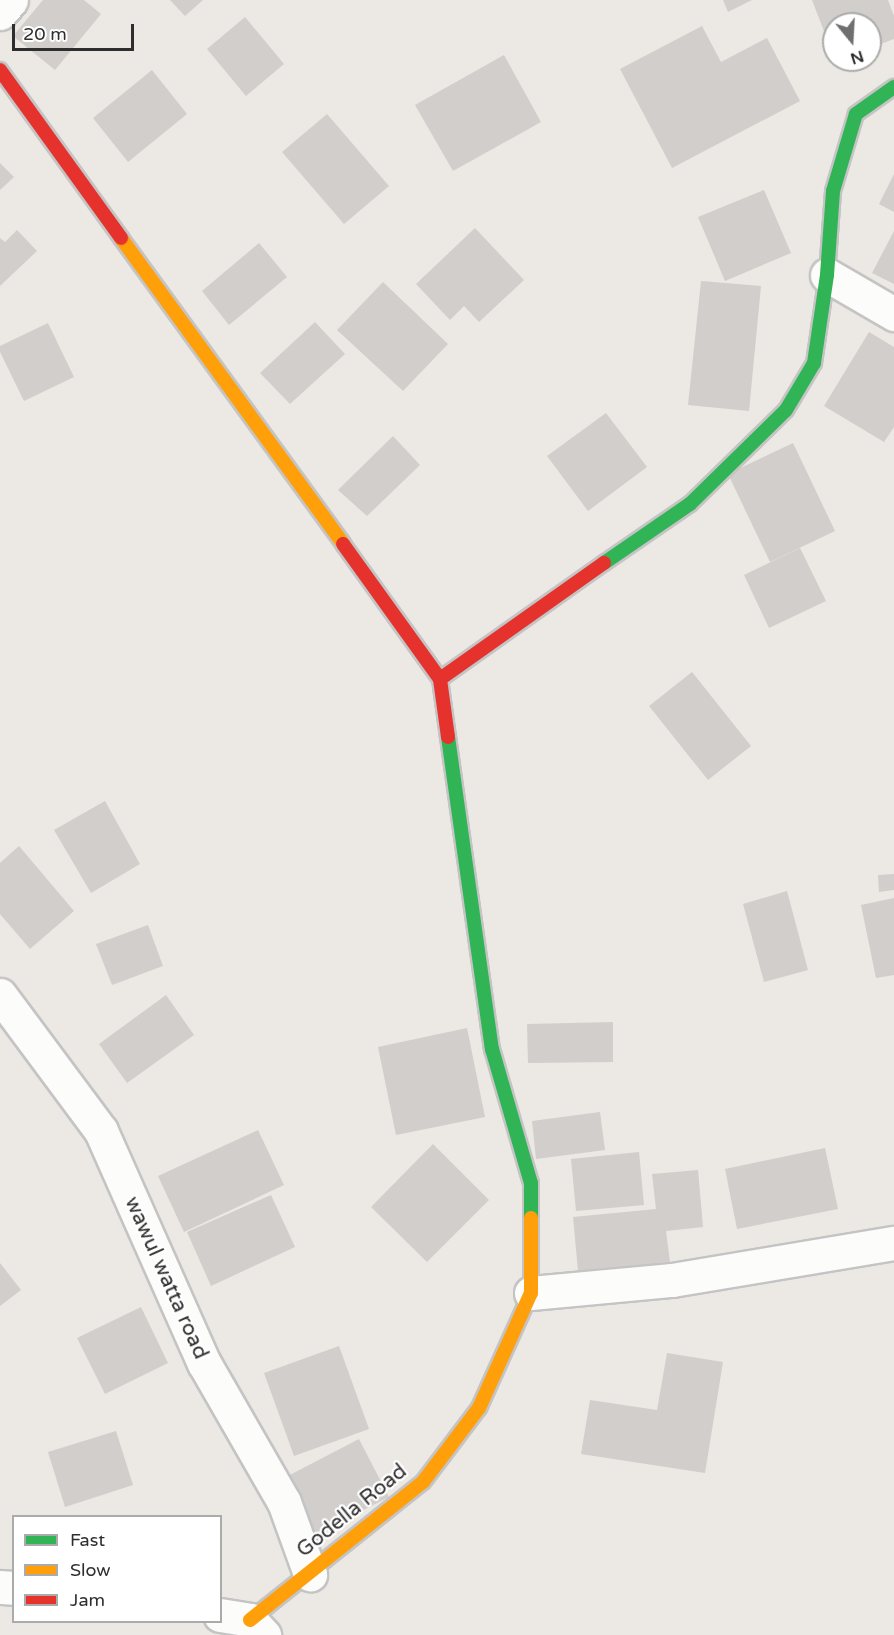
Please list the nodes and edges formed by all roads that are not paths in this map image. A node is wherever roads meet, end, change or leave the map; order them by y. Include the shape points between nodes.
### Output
1 (11, 0) edge
2 (0, 13) edge
3 (0, 70) edge
4 (894, 87) edge
5 (827, 275) junction
6 (894, 314) edge
7 (440, 679) junction
8 (0, 995) edge
9 (894, 1243) edge
10 (531, 1293) junction
11 (310, 1574) junction
12 (245, 1624) edge

1 - 2 street
3 - 7 street
4 - 5 street via 856,114 833,191
5 - 6 street
5 - 7 street via 814,363 786,410 690,504
7 - 10 street via 492,1049 531,1183
8 - 11 street, wawul watta road via 101,1131 204,1364 284,1503
9 - 10 street via 672,1280
10 - 11 street, Godella Road via 479,1408 423,1482
11 - 12 street, Godella Road

